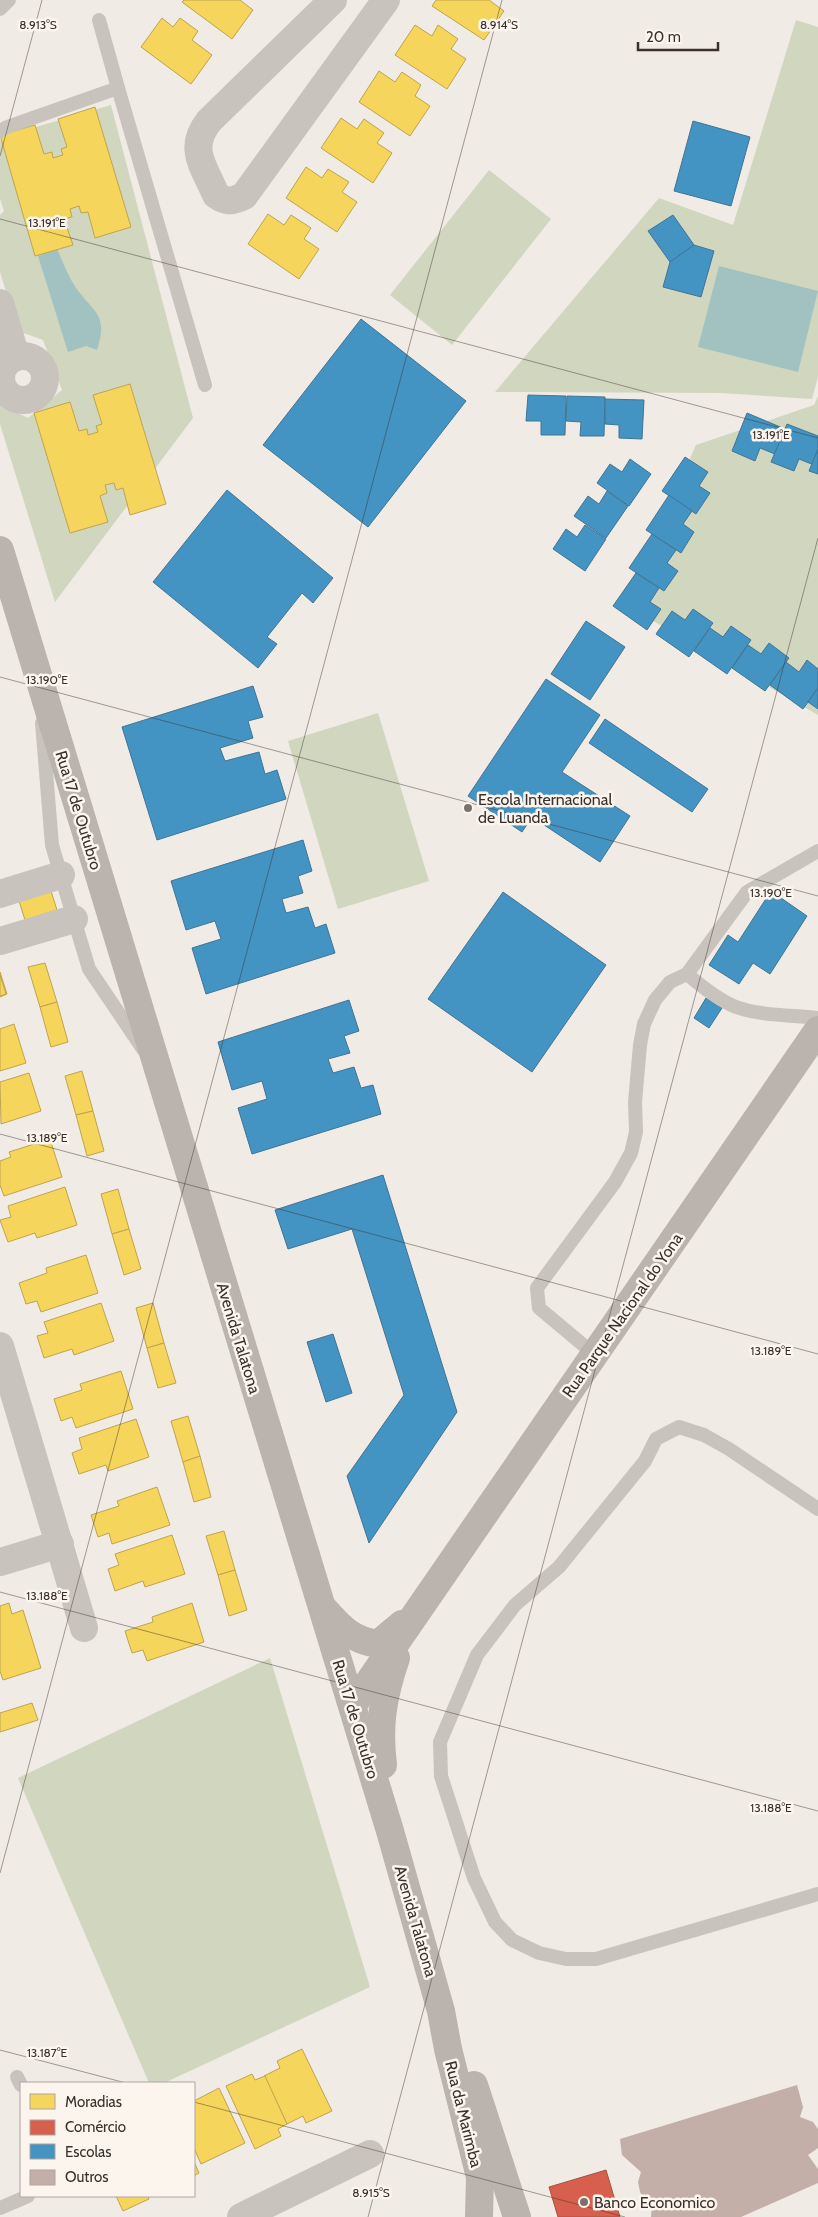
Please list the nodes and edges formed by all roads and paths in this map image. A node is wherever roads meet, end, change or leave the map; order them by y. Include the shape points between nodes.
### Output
1 (8, 0) edge
2 (333, 0) edge
3 (386, 0) edge
4 (0, 9) edge
5 (99, 20) dead end
6 (118, 88) junction
7 (0, 131) edge
8 (0, 306) edge
9 (16, 357) dead end
10 (205, 385) dead end
11 (0, 550) edge
12 (39, 678) junction
13 (818, 851) edge
14 (61, 875) junction
15 (0, 894) edge
16 (74, 919) junction
17 (0, 941) edge
18 (687, 974) junction
19 (818, 1018) edge
20 (818, 1030) edge
21 (158, 1070) junction
22 (0, 1346) edge
23 (594, 1354) junction
24 (818, 1509) edge
25 (60, 1544) junction
26 (0, 1562) edge
27 (425, 1599) junction
28 (321, 1606) junction
29 (84, 1628) dead end
30 (353, 1705) junction
31 (390, 1831) junction
32 (818, 1894) edge
33 (441, 2011) junction
34 (370, 2154) dead end
35 (497, 2156) junction
36 (24, 2197) edge
37 (2, 2203) edge
38 (241, 2217) edge
39 (479, 2217) edge
40 (513, 2217) edge
41 (517, 2217) edge

1 - 4 lane
2 - 3 street via 200,132 197,149 216,195 222,200 232,201 244,196
5 - 6 lane
6 - 7 lane
6 - 10 lane
8 - 9 street
11 - 12 main road, Rua 17 de Outubro
12 - 14 lane via 52,845
12 - 21 main road, Rua 17 de Outubro
13 - 18 lane via 747,892
14 - 15 street
14 - 16 lane
16 - 17 street
16 - 21 lane via 90,969
18 - 19 lane via 735,1006 751,1011
18 - 23 lane via 670,982 654,1000 644,1024 632,1153 615,1182 537,1288 539,1308
20 - 23 main road, Rua Parque Nacional do Yona
21 - 28 main road, Avenida Talatona
22 - 25 street
23 - 27 main road, Rua Parque Nacional do Yona
24 - 32 lane via 704,1435 679,1427 656,1439 645,1461 559,1567 515,1606 477,1655 440,1742 441,1776 474,1878 495,1922 512,1940 539,1953 566,1959 596,1959
25 - 26 street
25 - 29 street
27 - 28 main road via 378,1644 362,1642 345,1632
27 - 30 main road
27 - 31 main road via 398,1653 382,1703 382,1757
28 - 30 main road, Rua 17 de Outubro
30 - 31 main road, Rua 17 de Outubro
31 - 33 main road, Avenida Talatona
33 - 35 main road via 460,2044
33 - 39 main road, Rua da Marimba via 480,2177
34 - 38 street
35 - 40 main road
35 - 41 main road
36 - 37 lane

